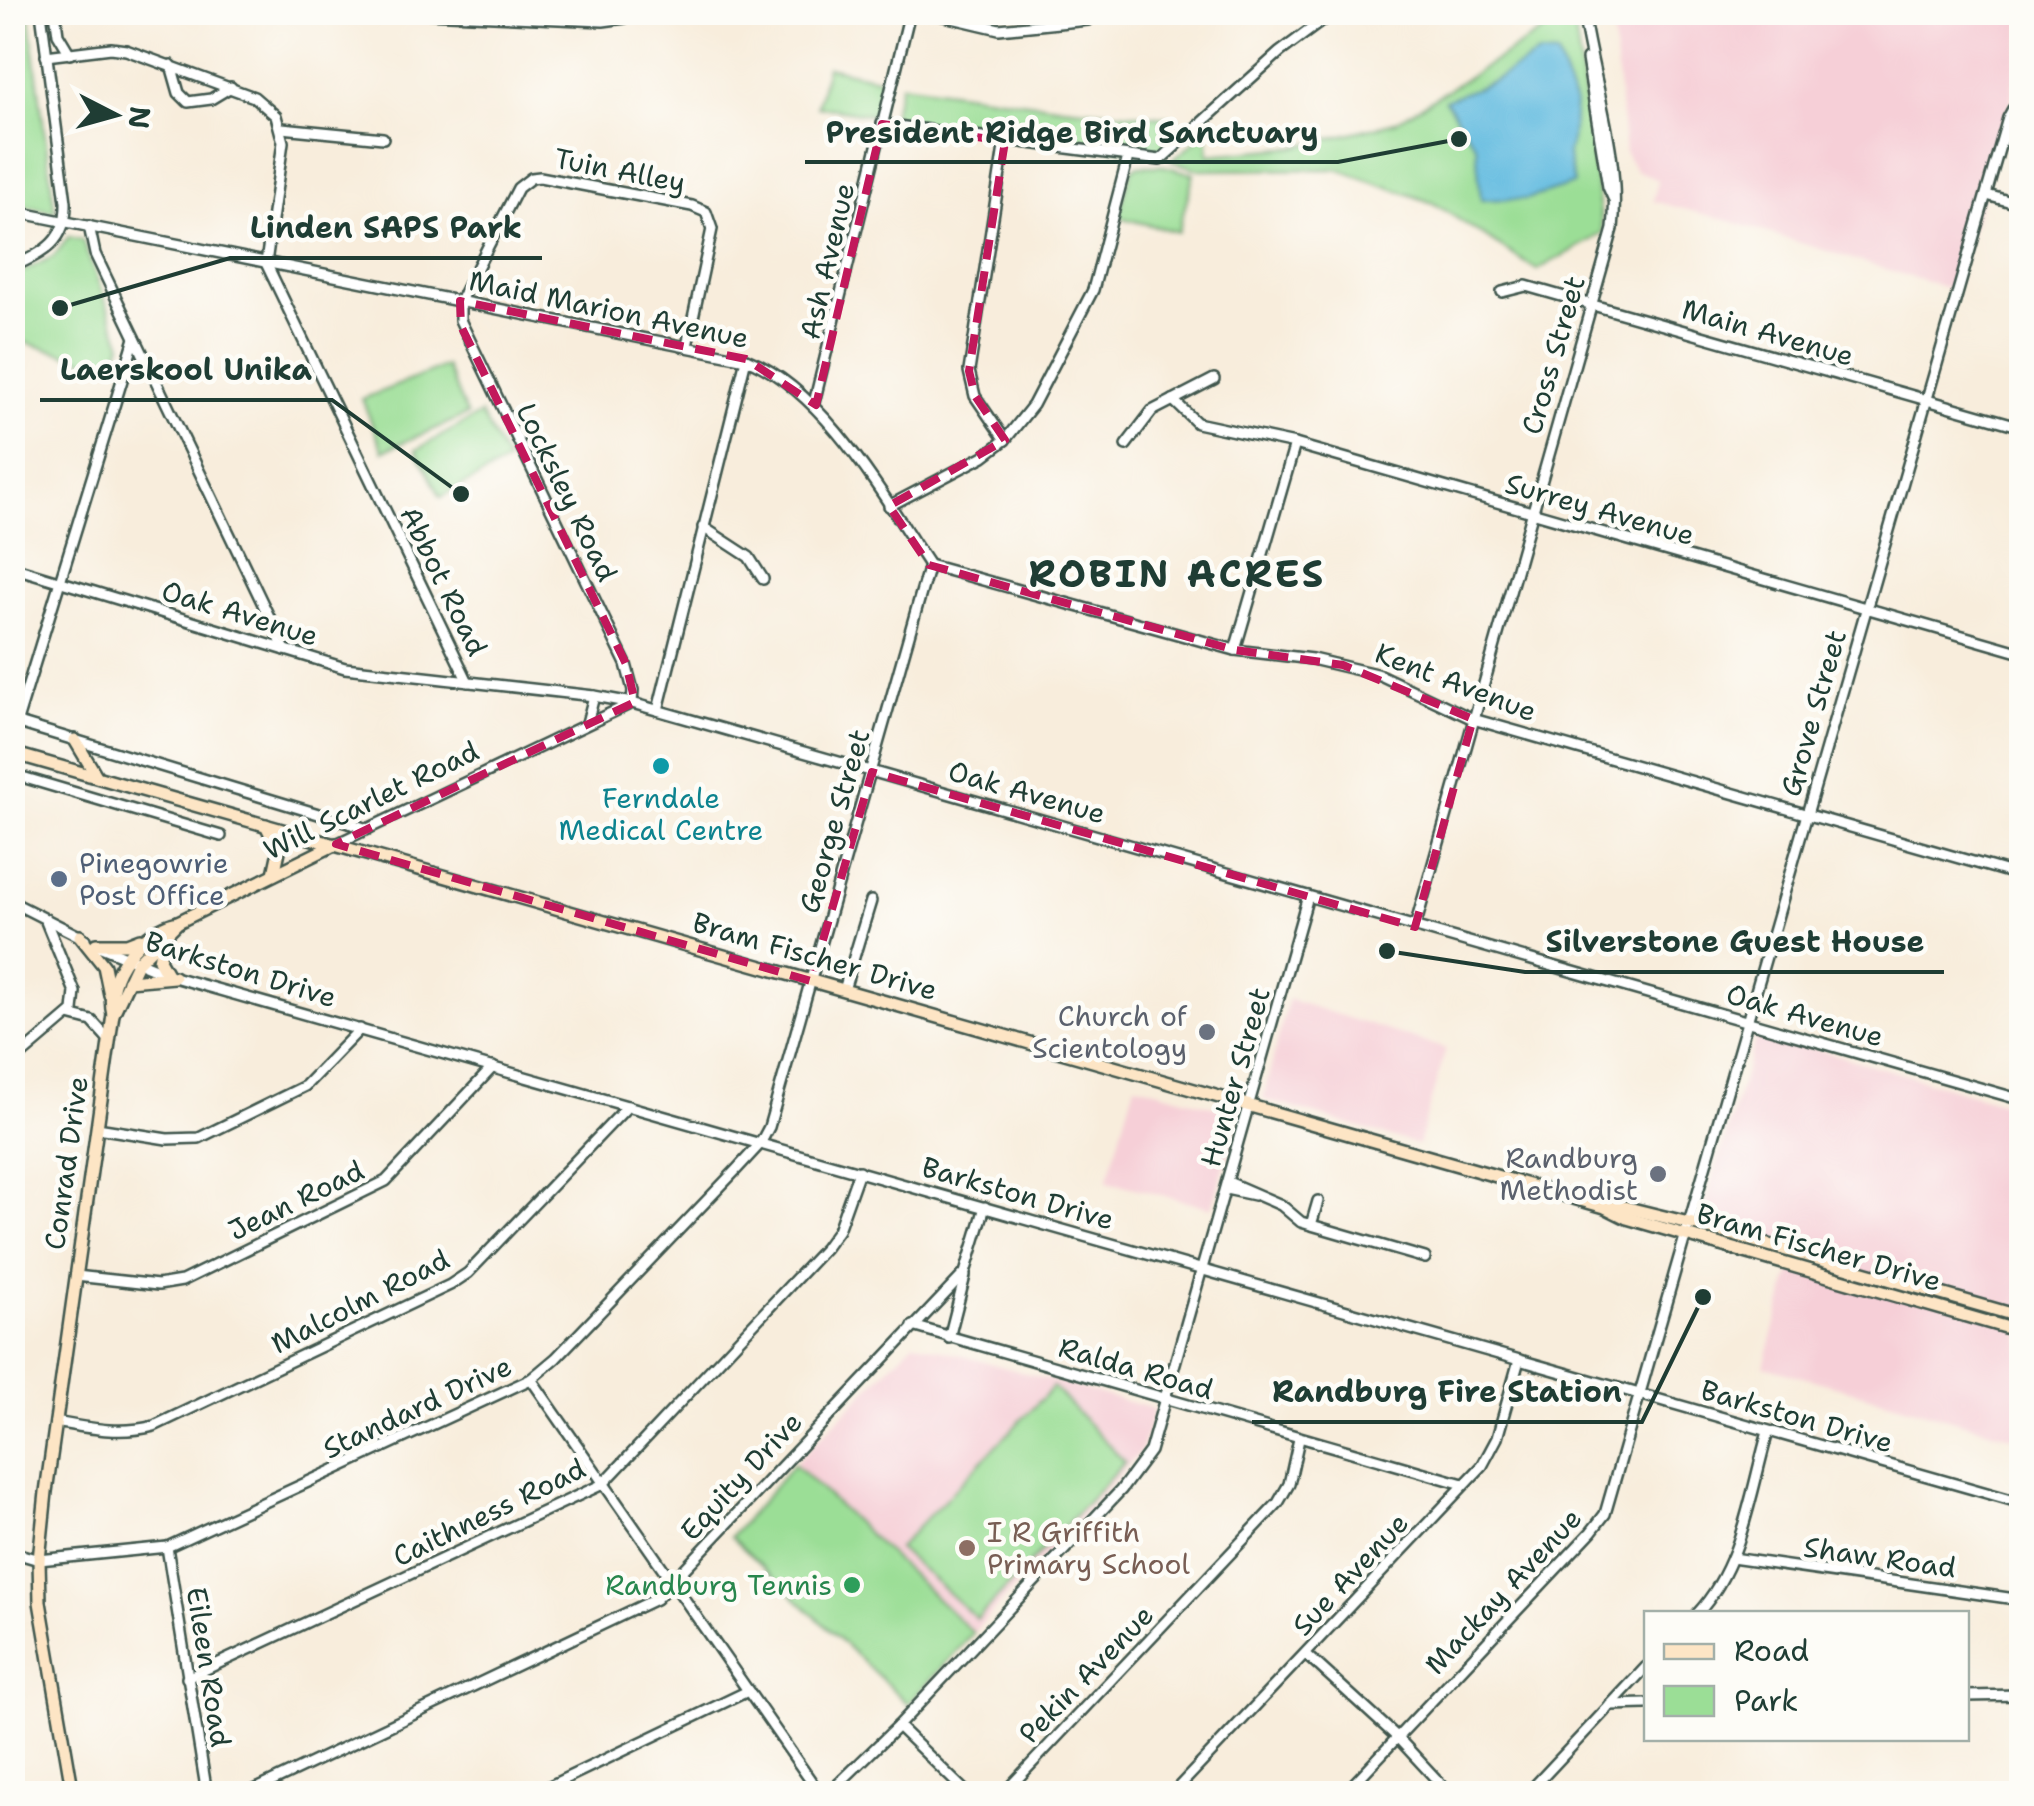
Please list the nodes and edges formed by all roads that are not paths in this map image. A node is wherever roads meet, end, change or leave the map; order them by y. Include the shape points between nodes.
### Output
1 (41, 12) edge
2 (56, 12) edge
3 (405, 12) edge
4 (634, 12) edge
5 (910, 12) edge
6 (926, 12) edge
7 (1334, 12) edge
8 (1583, 12) edge
9 (1088, 20) dead end
10 (70, 54) junction
11 (46, 56) junction
12 (171, 65) junction
13 (231, 87) junction
14 (2017, 107) edge
15 (882, 124) junction
16 (282, 128) junction
17 (383, 138) dead end
18 (1006, 141) junction
19 (1128, 157) junction
20 (1987, 195) junction
21 (2022, 204) edge
22 (12, 212) edge
23 (66, 222) junction
24 (89, 226) junction
25 (266, 262) junction
26 (12, 267) edge
27 (1502, 292) dead end
28 (460, 301) junction
29 (1591, 305) junction
30 (135, 338) junction
31 (687, 346) junction
32 (746, 359) junction
33 (1214, 379) dead end
34 (1173, 400) junction
35 (1926, 400) junction
36 (814, 403) junction
37 (2022, 427) edge
38 (1005, 440) junction
39 (1295, 444) junction
40 (1126, 445) dead end
41 (889, 506) junction
42 (1531, 512) junction
43 (703, 527) junction
44 (929, 565) junction
45 (12, 567) edge
46 (763, 579) dead end
47 (60, 581) junction
48 (1866, 609) junction
49 (286, 650) junction
50 (1235, 650) junction
51 (2022, 653) edge
52 (468, 682) junction
53 (594, 696) junction
54 (632, 703) junction
55 (658, 710) junction
56 (1472, 719) junction
57 (15, 721) edge
58 (587, 723) junction
59 (12, 736) edge
60 (75, 740) junction
61 (12, 753) edge
62 (872, 772) junction
63 (12, 774) edge
64 (97, 778) junction
65 (1807, 814) junction
66 (266, 825) junction
67 (368, 829) junction
68 (221, 836) dead end
69 (336, 844) junction
70 (274, 874) junction
71 (2022, 876) edge
72 (1308, 896) junction
73 (871, 901) dead end
74 (12, 902) edge
75 (45, 919) junction
76 (178, 922) junction
77 (1415, 927) junction
78 (80, 936) junction
79 (147, 936) junction
80 (164, 936) junction
81 (96, 944) junction
82 (132, 961) junction
83 (170, 976) junction
84 (128, 981) junction
85 (811, 982) junction
86 (844, 990) junction
87 (110, 999) junction
88 (112, 1014) junction
89 (68, 1015) junction
90 (1748, 1022) junction
91 (360, 1029) junction
92 (109, 1040) junction
93 (12, 1063) edge
94 (493, 1068) junction
95 (780, 1088) joint
96 (2022, 1100) edge
97 (628, 1106) junction
98 (1250, 1106) junction
99 (96, 1128) junction
100 (760, 1144) junction
101 (858, 1171) junction
102 (1227, 1186) junction
103 (1318, 1202) dead end
104 (985, 1207) junction
105 (1311, 1225) junction
106 (1690, 1229) junction
107 (1425, 1258) dead end
108 (1204, 1269) junction
109 (965, 1273) junction
110 (76, 1276) junction
111 (2022, 1317) edge
112 (913, 1326) junction
113 (1659, 1330) joint
114 (2022, 1332) edge
115 (949, 1338) junction
116 (1519, 1360) junction
117 (530, 1380) junction
118 (1639, 1394) junction
119 (1166, 1400) junction
120 (56, 1422) junction
121 (1768, 1432) junction
122 (1299, 1439) junction
123 (604, 1484) junction
124 (1463, 1484) junction
125 (2022, 1503) edge
126 (167, 1548) junction
127 (12, 1552) edge
128 (1732, 1558) junction
129 (39, 1560) junction
130 (671, 1582) junction
131 (2022, 1600) edge
132 (1699, 1611) edge
133 (1306, 1654) junction
134 (1644, 1669) edge
135 (188, 1678) junction
136 (748, 1691) junction
137 (2022, 1695) edge
138 (1969, 1696) edge
139 (1644, 1704) edge
140 (1610, 1706) junction
141 (898, 1726) junction
142 (1396, 1738) junction
143 (72, 1794) edge
144 (207, 1794) edge
145 (246, 1794) edge
146 (533, 1794) edge
147 (820, 1794) edge
148 (828, 1794) edge
149 (968, 1794) edge
150 (1003, 1794) edge
151 (1172, 1794) edge
152 (1344, 1794) edge
153 (1450, 1794) edge
154 (1527, 1794) edge

1 - 11 street
2 - 10 street via 58,34
3 - 4 street via 603,21
5 - 15 street, Ash Avenue
6 - 9 street via 999,30
7 - 19 street via 1280,52 1170,154
8 - 29 street, Cross Street via 1614,198 1613,229
10 - 11 street
10 - 12 street via 119,48
11 - 23 street
12 - 13 street
12 - 13 street via 188,102 212,99
13 - 16 street via 270,108
14 - 20 street, Grove Street
15 - 18 street
15 - 36 street, Ash Avenue
16 - 17 street
16 - 25 street
18 - 19 street
18 - 38 street via 969,372 974,396
19 - 38 street via 1088,302 1044,387
20 - 21 street
20 - 35 street, Grove Street
22 - 23 street, Maid Marion Avenue
23 - 24 street, Maid Marion Avenue
23 - 26 street via 51,247
24 - 25 street, Maid Marion Avenue
24 - 30 street via 95,254
25 - 28 street, Maid Marion Avenue
25 - 52 street, Abbot Road
27 - 29 street, Main Avenue via 1526,286
28 - 31 street, Maid Marion Avenue
28 - 31 street, Tuin Alley via 518,188 531,178 692,206 706,212 712,229
28 - 54 street, Locksley Road via 461,326 628,667
29 - 35 street, Main Avenue
29 - 42 street, Cross Street
30 - 47 street
30 - 49 street
31 - 32 street, Maid Marion Avenue
32 - 36 street, Maid Marion Avenue
32 - 43 street
33 - 34 street
34 - 39 street, Surrey Avenue via 1196,423
34 - 40 street via 1147,416
35 - 37 street, Main Avenue
35 - 48 street, Grove Street
36 - 41 street, Maid Marion Avenue
38 - 41 street
39 - 42 street, Surrey Avenue
39 - 50 street
41 - 44 street, Maid Marion Avenue
42 - 48 street, Surrey Avenue
42 - 56 street, Cross Street
43 - 46 street via 749,557
43 - 55 street
44 - 50 street, Kent Avenue
44 - 62 street, George Street
45 - 47 street, Oak Avenue
47 - 49 street, Oak Avenue
47 - 57 street
48 - 51 street, Surrey Avenue
48 - 65 street, Grove Street
49 - 52 street, Oak Avenue via 345,668
50 - 56 street, Kent Avenue via 1380,676
52 - 53 street, Oak Avenue
53 - 54 street, Oak Avenue
53 - 58 street
54 - 55 street, Oak Avenue
54 - 58 street, Will Scarlet Road
55 - 62 street, Oak Avenue
56 - 65 street, Kent Avenue
56 - 77 street, Cross Street
57 - 59 street
57 - 60 street
58 - 67 street, Will Scarlet Road
60 - 64 main road
60 - 67 street
61 - 64 main road, Bram Fischer Drive
62 - 72 street, Oak Avenue
62 - 85 street, George Street
63 - 68 street
64 - 66 main road, Bram Fischer Drive
65 - 71 street, Kent Avenue
65 - 90 street, Grove Street
66 - 69 main road, Bram Fischer Drive
66 - 70 main road via 278,851
67 - 69 street, Will Scarlet Road
69 - 70 main road, Will Scarlet Road
69 - 85 main road, Bram Fischer Drive
70 - 76 main road, Will Scarlet Road
72 - 77 street, Oak Avenue
72 - 98 street, Hunter Street
73 - 86 street
74 - 75 street, Barkston Drive
75 - 78 street, Barkston Drive
75 - 89 street via 76,997
76 - 79 main road, Will Scarlet Road
76 - 80 main road, Will Scarlet Road
77 - 90 street, Oak Avenue
78 - 81 street, Barkston Drive
78 - 87 main road, Conrad Drive via 104,966
79 - 81 main road
79 - 82 main road, Will Scarlet Road
80 - 82 main road, Will Scarlet Road
80 - 83 main road via 159,954
81 - 82 street, Barkston Drive
82 - 83 street, Barkston Drive
82 - 84 main road, Conrad Drive
82 - 87 main road
83 - 84 main road
83 - 91 street, Barkston Drive
84 - 88 main road, Conrad Drive
85 - 86 main road, Bram Fischer Drive
85 - 95 street, George Street
86 - 98 main road, Bram Fischer Drive
87 - 88 main road, Conrad Drive
88 - 92 main road, Conrad Drive
89 - 92 street via 92,1021
89 - 93 street
90 - 96 street, Oak Avenue
90 - 106 street, Grove Street
91 - 94 street, Barkston Drive
91 - 99 street via 306,1086 199,1138
92 - 99 main road, Conrad Drive
94 - 97 street, Barkston Drive
94 - 110 street, Jean Road via 399,1168 368,1191 182,1281 158,1285
95 - 100 street, Standard Drive
97 - 100 street, Barkston Drive
97 - 120 street, Malcolm Road via 450,1285 154,1426 108,1431
98 - 102 street, Hunter Street
98 - 106 main road, Bram Fischer Drive
99 - 110 main road, Conrad Drive
100 - 101 street, Barkston Drive
100 - 117 street, Standard Drive
101 - 104 street, Barkston Drive
101 - 123 street, Caithness Road via 825,1248
102 - 105 street via 1282,1204
102 - 108 street, Hunter Street
103 - 105 street
104 - 108 street, Barkston Drive
104 - 109 street, Equity Drive
105 - 107 street
106 - 111 main road, Bram Fischer Drive
106 - 113 street, Grove Street
106 - 114 main road, Bram Fischer Drive
108 - 116 street, Barkston Drive
108 - 119 street, Hunter Street
109 - 112 street, Equity Drive
109 - 115 street, Equity Drive
110 - 120 main road, Conrad Drive
112 - 115 street, Ralda Road
112 - 130 street, Equity Drive
113 - 118 street, Mackay Avenue
115 - 119 street, Ralda Road
116 - 118 street, Barkston Drive
116 - 124 street, Sue Avenue via 1492,1450
117 - 123 street
117 - 126 street, Standard Drive
118 - 121 street, Barkston Drive
118 - 142 street, Mackay Avenue via 1600,1523
119 - 122 street, Ralda Road
119 - 141 street, Hunter Street via 1150,1451 1135,1473
120 - 129 main road, Conrad Drive
121 - 125 street, Barkston Drive
121 - 128 street
122 - 124 street, Ralda Road
122 - 150 street, Pekin Avenue via 1278,1503
123 - 130 street
123 - 135 street, Caithness Road
124 - 133 street, Sue Avenue
126 - 129 street, Standard Drive
126 - 135 street, Eileen Road
127 - 129 street, Standard Drive
128 - 131 street, Shaw Road
128 - 132 street
129 - 143 main road, Conrad Drive
130 - 136 street
130 - 145 street, Equity Drive via 654,1600
133 - 142 street
133 - 151 street, Sue Avenue
134 - 140 street
135 - 144 street, Eileen Road
136 - 146 street
136 - 147 street
137 - 138 street
139 - 140 street
140 - 154 street
141 - 148 street, Hunter Street
141 - 149 street
142 - 152 street, Mackay Avenue
142 - 153 street

